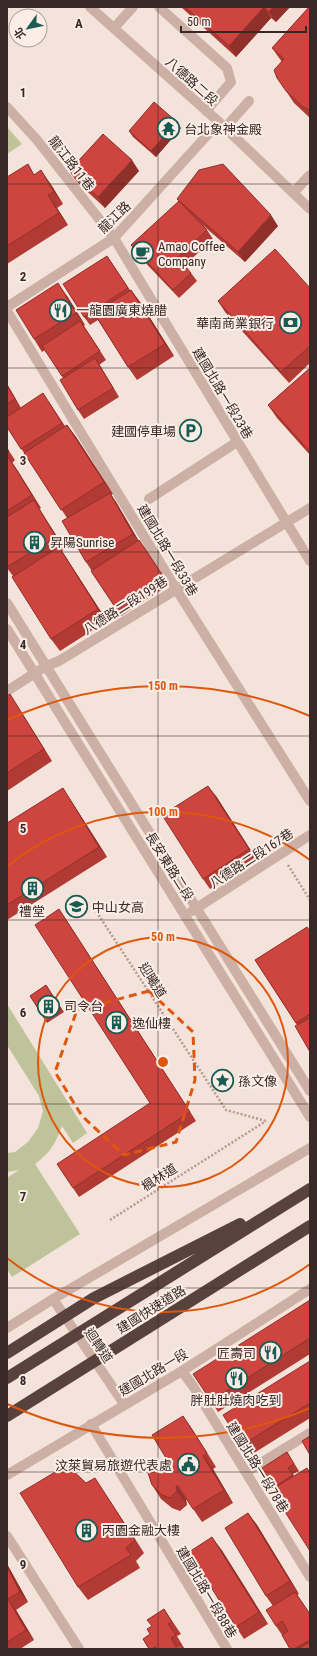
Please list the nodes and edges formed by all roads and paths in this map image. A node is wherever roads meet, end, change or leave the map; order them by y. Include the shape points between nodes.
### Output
1 (90, 7) edge
2 (133, 7) edge
3 (159, 7) edge
4 (114, 28) junction
5 (249, 102) dead end
6 (7, 107) edge
7 (206, 111) junction
8 (222, 125) junction
9 (310, 175) edge
10 (293, 193) junction
11 (310, 209) edge
12 (114, 238) junction
13 (7, 307) edge
14 (7, 311) edge
15 (237, 442) junction
16 (149, 499) dead end
17 (310, 508) edge
18 (286, 522) junction
19 (310, 560) edge
20 (176, 589) junction
21 (7, 602) edge
22 (7, 629) edge
23 (46, 666) junction
24 (35, 674) junction
25 (7, 691) edge
26 (310, 801) edge
27 (310, 836) edge
28 (281, 854) junction
29 (310, 900) edge
30 (92, 905) dead end
31 (196, 908) junction
32 (185, 915) junction
33 (310, 1091) edge
34 (310, 1117) edge
35 (310, 1148) edge
36 (219, 1150) joint
37 (309, 1190) edge
38 (110, 1220) dead end
39 (310, 1226) edge
40 (310, 1289) edge
41 (53, 1299) junction
42 (7, 1328) edge
43 (7, 1353) edge
44 (182, 1371) junction
45 (7, 1378) edge
46 (124, 1404) junction
47 (7, 1416) edge
48 (91, 1424) junction
49 (310, 1433) edge
50 (246, 1472) junction
51 (7, 1474) edge
52 (7, 1536) edge
53 (310, 1577) edge
54 (79, 1649) edge
55 (227, 1649) edge

1 - 4 street, 八德路二段
2 - 4 street
3 - 7 street via 227,68 231,82
4 - 7 street, 八德路二段
5 - 8 street, 龍江路
6 - 12 street, 龍江路11巷 via 37,140
7 - 8 street, 八德路二段
8 - 10 street, 八德路二段
8 - 12 street, 龍江路
9 - 10 street
10 - 11 street, 八德路二段
12 - 13 street, 龍江路
12 - 15 street, 建國北路一段23巷
14 - 20 street, 建國北路一段33巷
15 - 16 street
15 - 18 street, 建國北路一段23巷
17 - 18 street, 八德路二段199巷
18 - 19 street, 建國北路一段23巷
18 - 20 street, 八德路二段199巷
20 - 23 street, 八德路二段199巷 via 59,661
20 - 26 street, 建國北路一段33巷
21 - 23 street, 長安東路二段
22 - 24 street, 長安東路二段
23 - 24 street, 八德路二段199巷
23 - 31 street, 長安東路二段
24 - 25 street, 八德路二段199巷
24 - 32 street, 長安東路二段
27 - 28 street, 八德路二段167巷
28 - 29 path
28 - 31 street, 八德路二段167巷
30 - 36 path, 迎曦道 via 226,1110 266,1121
31 - 32 street, 八德路二段167巷
31 - 33 street, 長安東路二段
32 - 34 street, 長安東路二段
35 - 41 street
36 - 38 path, 楓林道
37 - 43 highway, bridge via 94,1298
37 - 45 highway, 建國快速道路, bridge
39 - 47 highway, 建國快速道路, bridge
40 - 44 street, 建國北路一段
41 - 42 street
41 - 46 street, 迴轉道
44 - 46 street, 建國北路一段
44 - 50 street, 建國北路一段78巷
46 - 48 street, 建國北路一段
48 - 51 street, 建國北路一段
48 - 55 street, 建國北路一段88巷
49 - 50 street
50 - 53 street, 建國北路一段78巷
52 - 54 street

